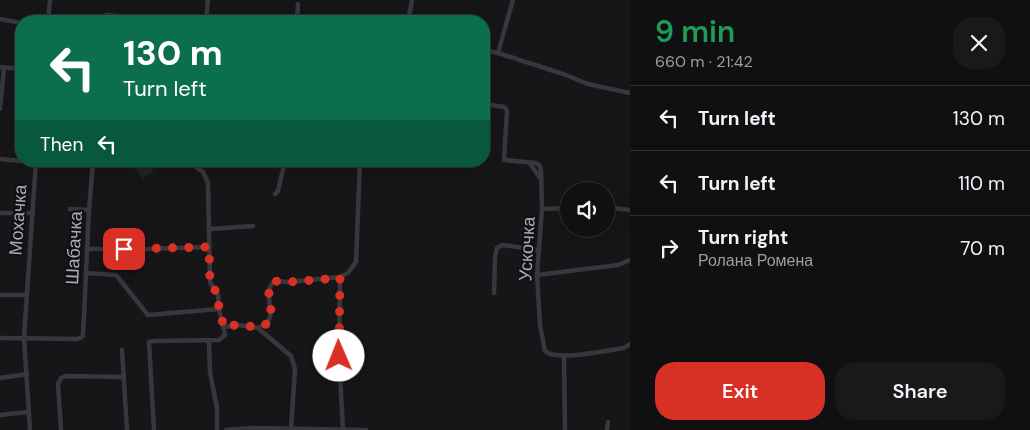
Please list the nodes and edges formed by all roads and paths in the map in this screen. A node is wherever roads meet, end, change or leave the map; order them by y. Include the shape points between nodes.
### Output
1 (50, 0) edge
2 (208, 0) edge
3 (412, 0) edge
4 (513, 0) edge
5 (298, 4) dead end
6 (49, 15) edge
7 (207, 15) edge
8 (297, 15) edge
9 (409, 15) edge
10 (0, 19) edge
11 (15, 22) edge
12 (490, 51) edge
13 (498, 53) junction
14 (2, 67) edge
15 (15, 68) edge
16 (630, 93) edge
17 (490, 104) edge
18 (0, 109) edge
19 (0, 159) edge
20 (15, 160) edge
21 (36, 167) edge
22 (93, 167) edge
23 (196, 167) edge
24 (284, 167) edge
25 (360, 167) edge
26 (275, 194) dead end
27 (560, 208) edge
28 (615, 208) edge
29 (542, 209) junction
30 (70, 210) dead end
31 (89, 210) junction
32 (630, 210) edge
33 (0, 213) edge
34 (34, 213) junction
35 (253, 226) dead end
36 (210, 229) junction
37 (209, 247) junction
38 (88, 249) junction
39 (539, 250) junction
40 (630, 260) edge
41 (86, 273) junction
42 (537, 275) junction
43 (340, 278) junction
44 (494, 293) dead end
45 (0, 295) edge
46 (26, 295) junction
47 (219, 309) junction
48 (224, 327) junction
49 (258, 328) junction
50 (0, 338) edge
51 (24, 338) junction
52 (209, 341) junction
53 (630, 344) edge
54 (122, 350) dead end
55 (564, 356) junction
56 (26, 374) junction
57 (124, 377) junction
58 (0, 378) edge
59 (28, 412) junction
60 (0, 414) edge
61 (608, 422) dead end
62 (245, 429) edge
63 (291, 429) edge
64 (30, 430) edge
65 (61, 430) edge
66 (127, 430) edge
67 (154, 430) edge
68 (217, 430) edge
69 (226, 430) edge
70 (343, 430) edge
71 (366, 430) edge
72 (566, 430) edge
73 (608, 430) edge

1 - 6 street
2 - 7 street
3 - 9 street
4 - 13 street
5 - 8 street
10 - 11 street
12 - 13 street
13 - 16 street via 588,84
14 - 15 street
14 - 18 street
17 - 29 street, Ускочка via 501,105 507,111 504,160 529,162 540,180
19 - 20 street
21 - 34 street, Мохачка
22 - 31 street, Шабачка
23 - 36 street via 203,172 208,183
24 - 26 street
25 - 43 street via 356,262
27 - 29 street
28 - 32 street
29 - 39 street, Ускочка
30 - 31 street
31 - 38 street, Шабачка
33 - 34 street
34 - 46 street, Мохачка
35 - 36 street
36 - 37 street
37 - 38 street
37 - 47 street via 210,282 218,295
38 - 41 street, Шабачка
39 - 42 street, Ускочка
39 - 44 street via 497,248
40 - 42 street via 618,265
41 - 47 street via 116,275 148,315
41 - 51 street, Шабачка via 83,336 78,339
42 - 55 street, Ускочка via 543,348 547,354
43 - 49 street via 274,281 269,290 270,318
43 - 70 street via 339,356
45 - 46 street
46 - 51 street, Мохачка
47 - 48 street
48 - 49 street
48 - 52 street via 222,338
49 - 63 street via 289,352 293,360
50 - 51 street
51 - 56 street, Мохачка
52 - 67 street via 149,342
52 - 68 street
53 - 55 street via 624,348
54 - 57 street
55 - 72 street
56 - 58 street
56 - 59 street, Мохачка
57 - 65 street via 61,378 58,384
57 - 66 street
59 - 60 street
59 - 64 street, Мохачка
61 - 73 street
62 - 63 street
62 - 69 street
63 - 70 street
70 - 71 street

